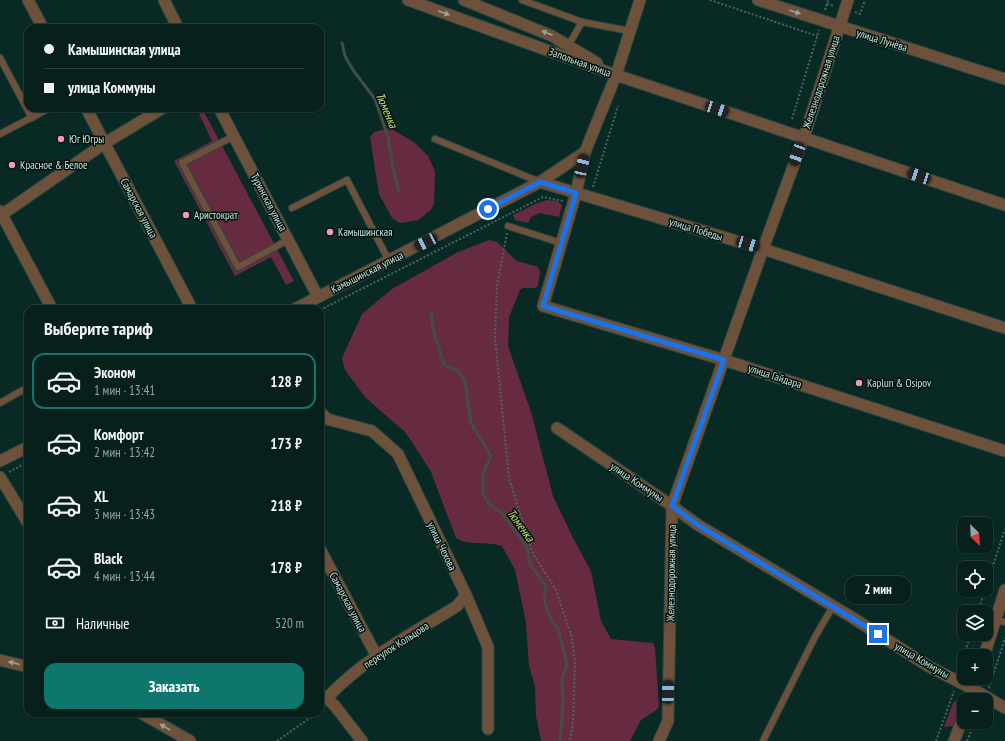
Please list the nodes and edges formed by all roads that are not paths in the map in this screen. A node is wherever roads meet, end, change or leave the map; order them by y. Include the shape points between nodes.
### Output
1 (28, 0) edge
2 (164, 0) edge
3 (408, 0) edge
4 (464, 0) edge
5 (522, 0) edge
6 (640, 0) edge
7 (758, 0) edge
8 (848, 0) edge
9 (582, 22) junction
10 (41, 24) edge
11 (176, 24) edge
12 (840, 26) junction
13 (630, 31) junction
14 (568, 46) junction
15 (0, 58) edge
16 (616, 75) junction
17 (1005, 78) edge
18 (24, 103) edge
19 (29, 112) edge
20 (43, 112) edge
21 (88, 112) edge
22 (156, 112) edge
23 (221, 112) edge
24 (32, 118) junction
25 (0, 134) edge
26 (234, 136) junction
27 (804, 137) junction
28 (435, 139) dead end
29 (105, 143) junction
30 (585, 152) junction
31 (540, 182) junction
32 (576, 193) junction
33 (1005, 205) edge
34 (292, 208) dead end
35 (1, 214) edge
36 (508, 226) road end
37 (288, 240) junction
38 (561, 243) junction
39 (763, 249) junction
40 (388, 261) junction
41 (318, 297) junction
42 (50, 305) edge
43 (190, 305) edge
44 (303, 305) edge
45 (1005, 328) edge
46 (724, 360) junction
47 (24, 389) edge
48 (0, 403) edge
49 (324, 416) edge
50 (557, 428) dead end
51 (24, 449) edge
52 (1005, 451) edge
53 (0, 461) edge
54 (1, 478) edge
55 (672, 506) junction
56 (24, 517) edge
57 (324, 557) edge
58 (1005, 590) edge
59 (466, 595) junction
60 (833, 606) junction
61 (1000, 621) edge
62 (987, 649) edge
63 (376, 655) junction
64 (0, 660) edge
65 (24, 666) edge
66 (974, 685) edge
67 (973, 689) junction
68 (972, 693) edge
69 (324, 696) edge
70 (324, 698) edge
71 (1005, 708) edge
72 (148, 717) edge
73 (488, 729) dead end
74 (959, 729) edge
75 (190, 741) edge
76 (362, 741) edge
77 (659, 741) edge
78 (763, 741) edge
79 (954, 741) edge

1 - 10 street
2 - 11 street
3 -> 16 street, Запольная улица
14 -> 4 street, Запольная улица via 552,36
5 - 9 lane
6 - 13 street
7 -> 12 street, улица Лунёва
8 - 12 street, Железнодорожная улица
9 - 13 lane
9 - 14 lane
12 - 17 street, улица Лунёва
12 - 27 street, Железнодорожная улица
13 - 16 street
14 - 16 street, Запольная улица
15 - 18 lane
16 - 27 street
16 - 30 street
19 - 24 lane
20 - 24 lane
21 - 29 street, Самарская улица
22 - 29 street
23 - 26 street, Туринская улица
24 - 25 lane
26 - 37 street, Туринская улица
26 - 37 lane via 182,163 238,267
27 - 33 street
27 - 39 street, Железнодорожная улица
28 - 31 lane, улица Победы
29 - 35 street
29 - 43 street, Самарская улица
30 - 31 street, Камышинская улица
30 - 32 street
31 - 32 street, улица Победы
31 - 40 street, Камышинская улица
32 - 38 street
32 - 39 street, улица Победы
34 - 40 lane via 347,180
35 - 42 street
36 - 38 lane
37 - 41 street, Туринская улица
38 - 46 street, улица Гайдара via 543,306
39 - 45 street, улица Победы
39 - 46 street, Железнодорожная улица
40 - 41 street, Камышинская улица
41 - 44 street, Камышинская улица
46 - 52 street, улица Гайдара
46 - 55 street, Железнодорожная улица
47 - 48 lane
49 - 59 street, улица Чехова via 372,431 398,454
50 - 55 street, улица Коммуны
51 - 53 street
54 - 56 street
55 - 60 street, улица Коммуны via 698,525
55 - 77 street, Железнодорожная улица via 668,721
57 - 63 street, Самарская улица
58 - 61 street
59 - 63 street, переулок Кольцова via 457,606
59 - 73 street, улица Чехова via 488,647
60 - 67 street, улица Коммуны via 928,666
60 - 78 lane
61 - 62 street
63 - 69 street, переулок Кольцова
65 -> 64 street
66 - 67 street
67 - 68 street
67 - 71 street, улица Коммуны
70 - 76 street via 335,706
75 -> 72 street
74 - 79 street

